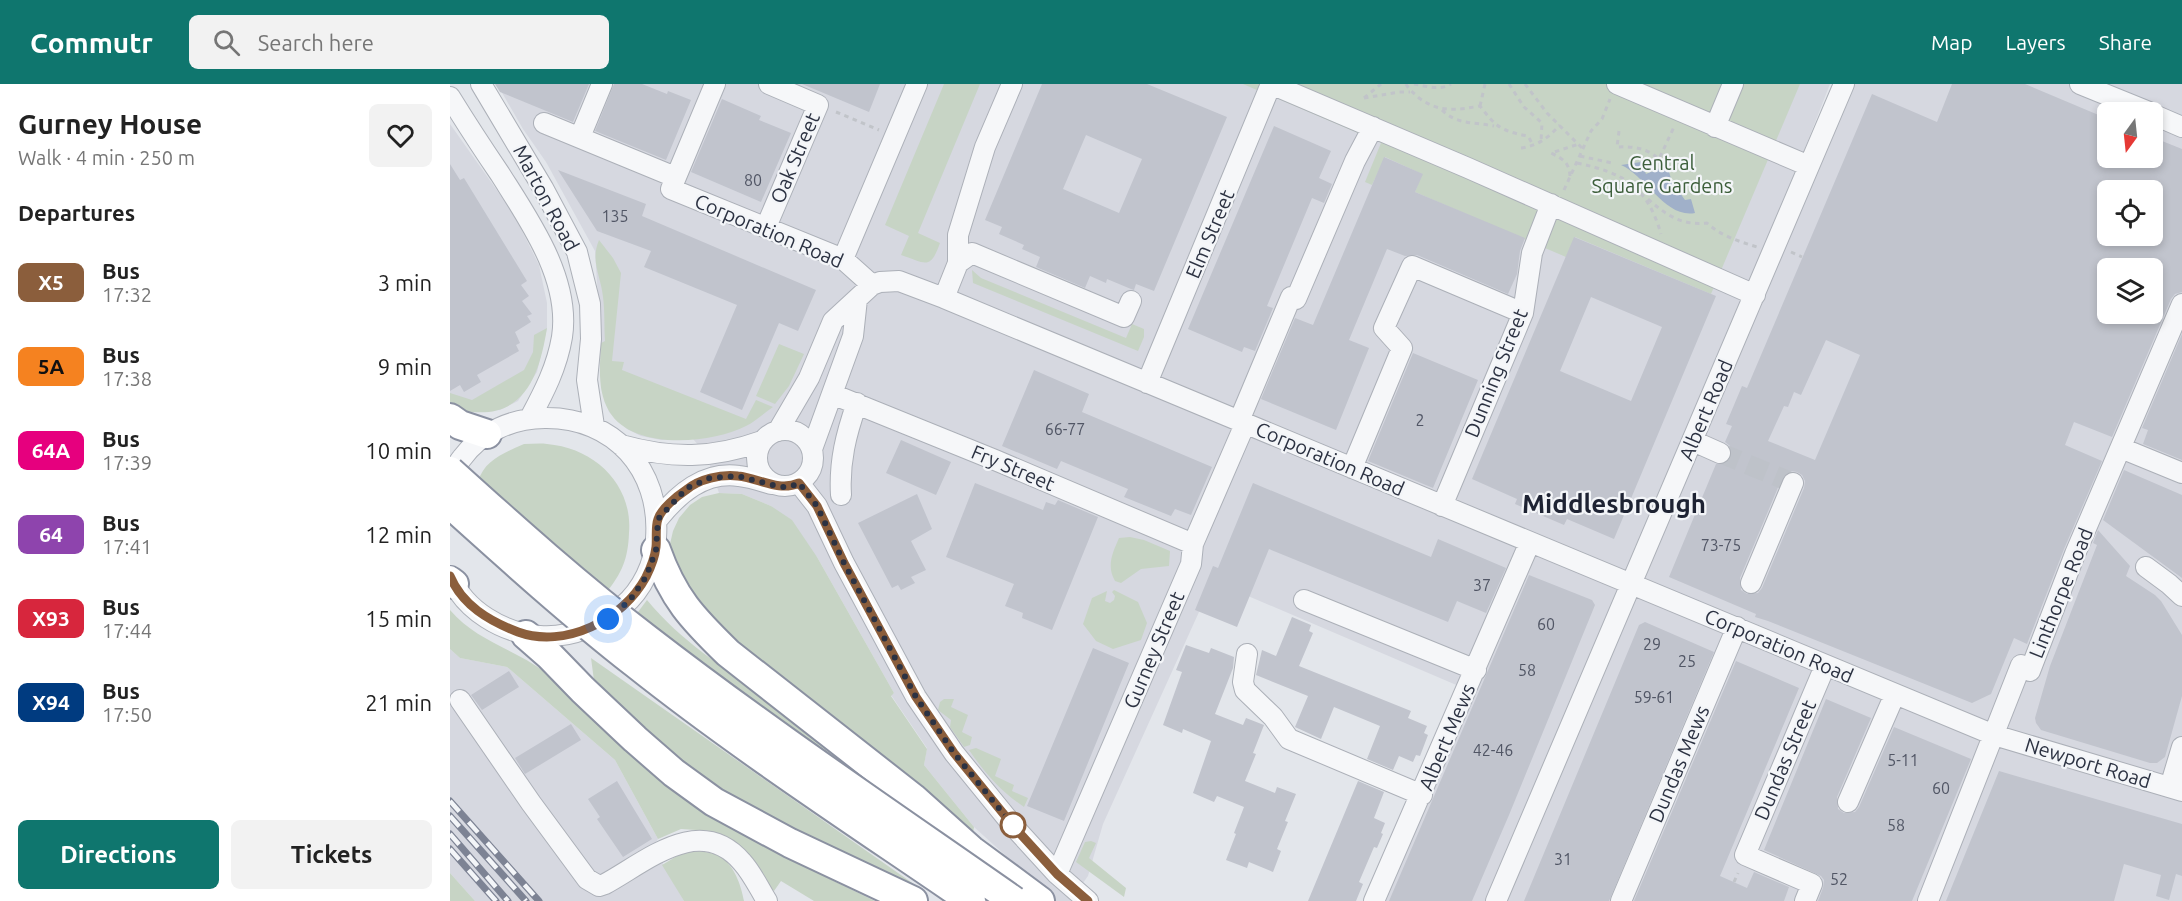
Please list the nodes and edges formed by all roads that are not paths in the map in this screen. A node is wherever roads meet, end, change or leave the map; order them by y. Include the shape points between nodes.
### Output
1 (602, 84) edge
2 (715, 84) edge
3 (917, 84) edge
4 (1012, 84) edge
5 (1271, 84) edge
6 (1733, 84) edge
7 (1844, 84) edge
8 (2080, 84) edge
9 (772, 85) edge
10 (1614, 90) edge
11 (486, 91) edge
12 (1312, 92) edge
13 (450, 98) edge
14 (2124, 102) edge
15 (456, 115) edge
16 (2163, 118) edge
17 (544, 123) dead end
18 (1715, 127) junction
19 (2182, 127) edge
20 (1373, 128) junction
21 (580, 137) junction
22 (1809, 166) junction
23 (673, 183) junction
24 (1551, 204) junction
25 (766, 227) junction
26 (843, 259) junction
27 (958, 263) junction
28 (872, 285) junction
29 (1755, 295) junction
30 (944, 298) junction
31 (857, 299) junction
32 (1131, 301) dead end
33 (2182, 304) edge
34 (1523, 313) junction
35 (1147, 383) junction
36 (832, 394) junction
37 (857, 403) junction
38 (450, 418) edge
39 (530, 418) junction
40 (1242, 422) junction
41 (594, 426) junction
42 (487, 434) junction
43 (770, 436) junction
44 (1693, 441) junction
45 (621, 445) junction
46 (2121, 448) junction
47 (812, 449) junction
48 (1720, 453) tunnel mouth
49 (1352, 468) junction
50 (450, 471) edge
51 (2182, 473) edge
52 (450, 477) edge
53 (799, 483) junction
54 (1792, 483) dead end
55 (771, 484) junction
56 (841, 495) dead end
57 (450, 504) edge
58 (1442, 506) junction
59 (658, 519) junction
60 (1530, 542) junction
61 (1193, 544) junction
62 (656, 550) junction
63 (2146, 567) dead end
64 (451, 580) edge
65 (1750, 583) dead end
66 (1631, 584) junction
67 (2182, 596) edge
68 (1304, 600) dead end
69 (1737, 627) junction
70 (526, 635) junction
71 (1247, 654) dead end
72 (1825, 666) junction
73 (1476, 670) junction
74 (1895, 694) junction
75 (460, 700) dead end
76 (1994, 735) junction
77 (2182, 747) edge
78 (2176, 789) edge
79 (1422, 795) junction
80 (1848, 802) dead end
81 (1057, 874) junction
82 (908, 898) edge
83 (767, 901) edge
84 (971, 901) edge
85 (1014, 901) edge
86 (1040, 901) edge
87 (1088, 901) edge
88 (1374, 901) edge
89 (1496, 901) edge
90 (1621, 901) edge
91 (1805, 901) edge
92 (1928, 901) edge

1 - 21 street
2 - 23 street
3 - 26 street
4 - 27 street via 985,147 958,235
5 - 12 street
5 - 35 street, Elm Street
6 - 18 street
7 - 22 street, Albert Road
8 - 14 street
9 - 25 street, Oak Street via 818,105
10 - 18 street
11 - 15 street
11 - 41 street, Marton Road via 577,252 590,304 587,380
12 - 20 street
13 - 15 street, Marton Road
15 - 39 street, Marton Road via 544,245 558,286 562,336 552,377
16 - 19 street
17 - 21 street, Corporation Road
18 - 22 street
20 - 24 street
20 - 40 street, Gurney Street via 1296,299 1292,297
21 - 23 street, Corporation Road
22 - 29 street, Albert Road
23 - 25 street, Corporation Road
24 - 29 street
24 - 34 street, Dunning Street via 1532,253
25 - 26 street, Corporation Road
26 - 28 street, Corporation Road
27 - 30 street
27 - 32 street via 972,253 1124,317
28 - 30 street, Corporation Road via 899,282
28 - 31 street
29 - 44 street, Albert Road
30 - 35 street, Corporation Road
31 - 36 street via 853,336
31 - 43 street via 833,321 809,378
33 - 46 street, Linthorpe Road
34 - 49 street via 1412,266 1391,323 1384,328 1402,348
34 - 58 street, Dunning Street via 1494,362
35 - 40 street, Corporation Road
36 - 37 street, Fry Street
36 - 47 street
37 - 56 street via 839,471
37 - 61 street, Fry Street
38 - 42 highway
39 - 41 street via 562,417
39 - 42 street
40 - 49 street, Corporation Road
40 - 61 street, Gurney Street
41 - 45 street
42 - 52 street via 462,457
43 - 45 street via 745,447 706,456 652,453
43 - 47 street via 786,430 802,435
43 - 55 street via 756,459 758,469
44 - 48 street
44 - 66 street, Albert Road
45 - 59 street via 640,466 652,491
46 - 51 street
46 - 76 street, Linthorpe Road via 2030,671 2021,666
47 - 53 street via 812,468
49 - 58 street, Corporation Road
50 - 85 highway, bridge via 646,639
53 - 55 street via 790,487
53 - 81 street via 817,506 916,697 954,753
54 - 65 street
55 - 59 street via 737,476 710,478 687,488
57 - 84 highway, bridge via 637,665
58 - 60 street, Corporation Road
59 - 62 street
60 - 66 street, Corporation Road
60 - 73 street, Albert Mews
61 - 81 street, Gurney Street via 1191,564
62 - 70 street via 646,577 630,600 608,619 582,631 554,637
62 - 86 highway via 678,600 721,647 913,798 971,850
63 - 67 street
64 - 70 street via 473,608 497,624
66 - 69 street, Corporation Road
66 - 89 street, Albert Road
68 - 73 street
69 - 72 street, Corporation Road
69 - 90 street, Dundas Mews
70 - 82 highway via 635,739 714,802 790,843
71 - 79 street via 1245,690 1289,739
72 - 74 street, Corporation Road
72 - 91 street, Dundas Street via 1745,855 1812,884
73 - 79 street, Albert Mews
74 - 76 street, Corporation Road
74 - 80 street
75 - 83 street via 593,884 605,884 680,842 697,840 719,843 741,861
76 - 78 street, Newport Road
76 - 92 street, Linthorpe Road
77 - 78 street
79 - 88 street, Albert Mews
81 - 87 street

